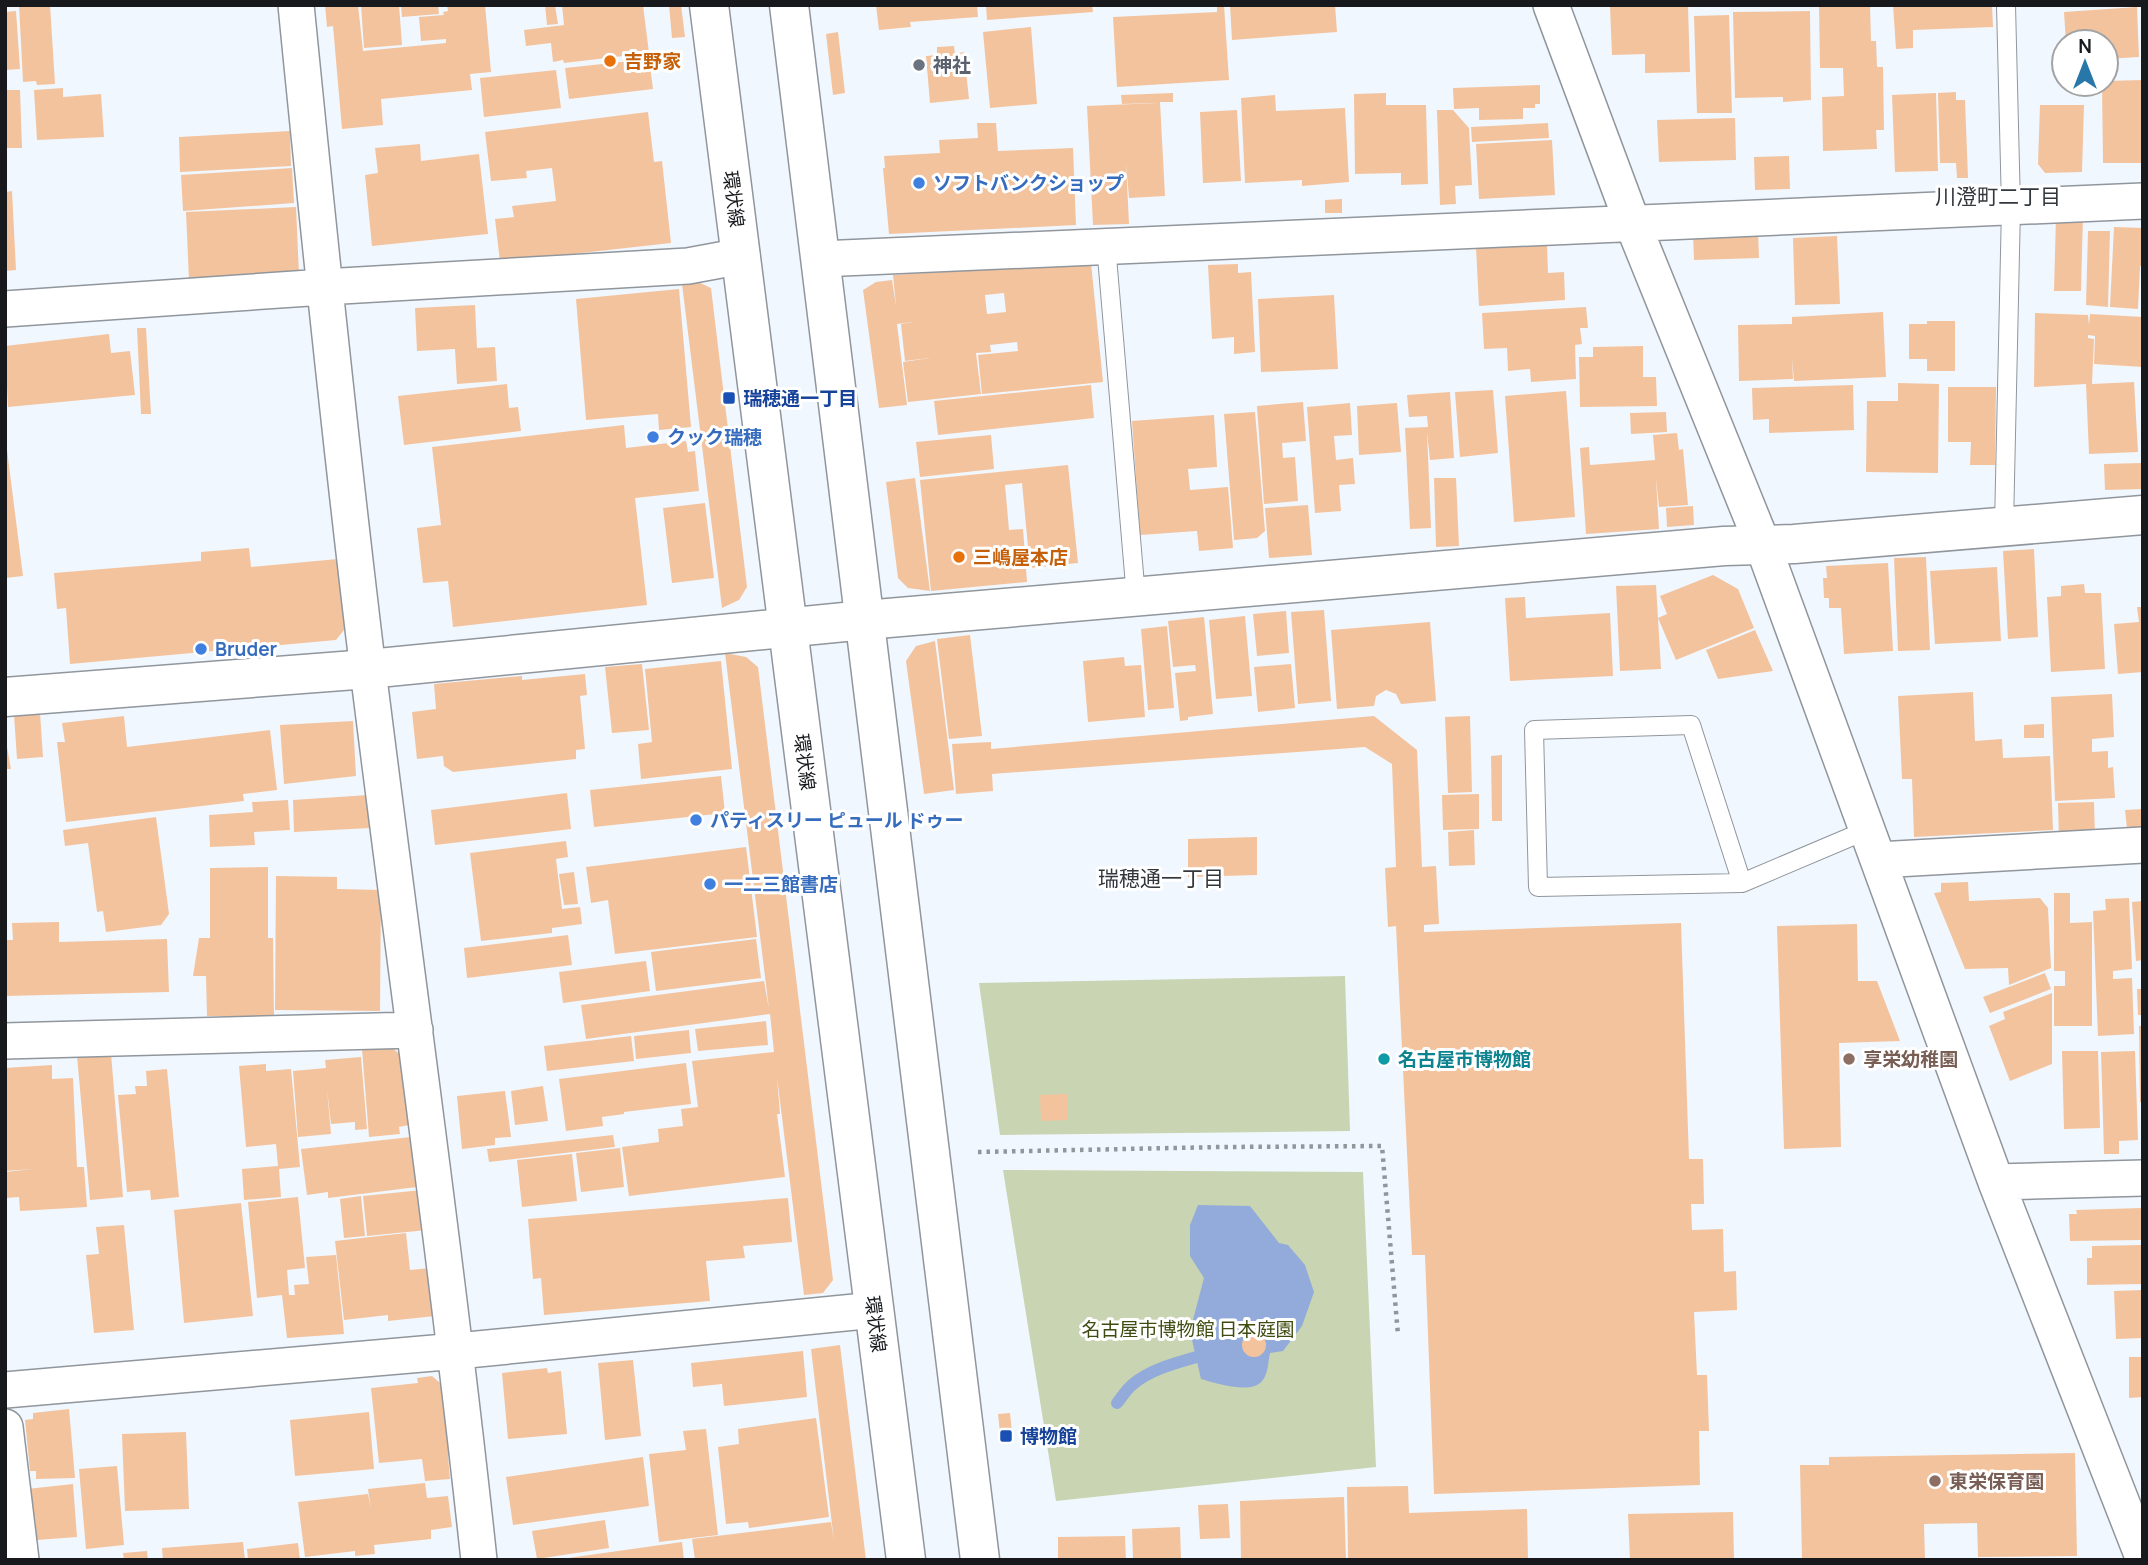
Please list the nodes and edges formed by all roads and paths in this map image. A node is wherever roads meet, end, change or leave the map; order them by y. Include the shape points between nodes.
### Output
1 (296, 5) edge
2 (709, 5) edge
3 (789, 5) edge
4 (1551, 5) edge
5 (2006, 5) edge
6 (2143, 201) edge
7 (2011, 207) junction
8 (1632, 222) junction
9 (1105, 245) junction
10 (742, 256) junction
11 (820, 259) junction
12 (324, 287) junction
13 (5, 309) edge
14 (2143, 515) edge
15 (2004, 526) junction
16 (1762, 543) junction
17 (1136, 597) junction
18 (864, 620) junction
19 (789, 628) junction
20 (368, 669) junction
21 (5, 697) edge
22 (1873, 845) junction
23 (2143, 845) edge
24 (1742, 883) junction
25 (415, 1030) junction
26 (5, 1041) edge
27 (978, 1152) dead end
28 (2143, 1178) edge
29 (1996, 1182) junction
30 (874, 1310) junction
31 (1398, 1335) dead end
32 (457, 1351) junction
33 (5, 1390) edge
34 (5, 1427) edge
35 (2143, 1557) edge
36 (21, 1560) edge
37 (479, 1560) edge
38 (906, 1560) edge
39 (980, 1560) edge

1 - 12 street
2 - 10 main road, 環状線
3 - 11 main road
4 - 8 street
5 - 7 lane
6 - 7 street
7 - 8 street
7 - 15 lane
8 - 9 street
8 - 16 street
9 - 11 street
9 - 17 lane
10 - 12 street via 688,266
10 - 19 main road, 環状線
11 - 18 main road
12 - 13 street
12 - 20 street
14 - 15 main road
15 - 16 main road
16 - 17 main road
16 - 22 street
17 - 18 main road
18 - 19 main road
18 - 39 main road
19 - 20 main road
19 - 30 main road, 環状線
20 - 21 main road
20 - 25 street
22 - 23 street
22 - 24 lane
22 - 29 street
24 - 24 lane via 1538,887 1534,730 1691,725
25 - 26 street
25 - 32 street
27 - 31 path via 1382,1146
28 - 29 street
29 - 35 street
30 - 32 street
30 - 38 main road, 環状線
32 - 33 street
32 - 37 street
34 - 36 street

